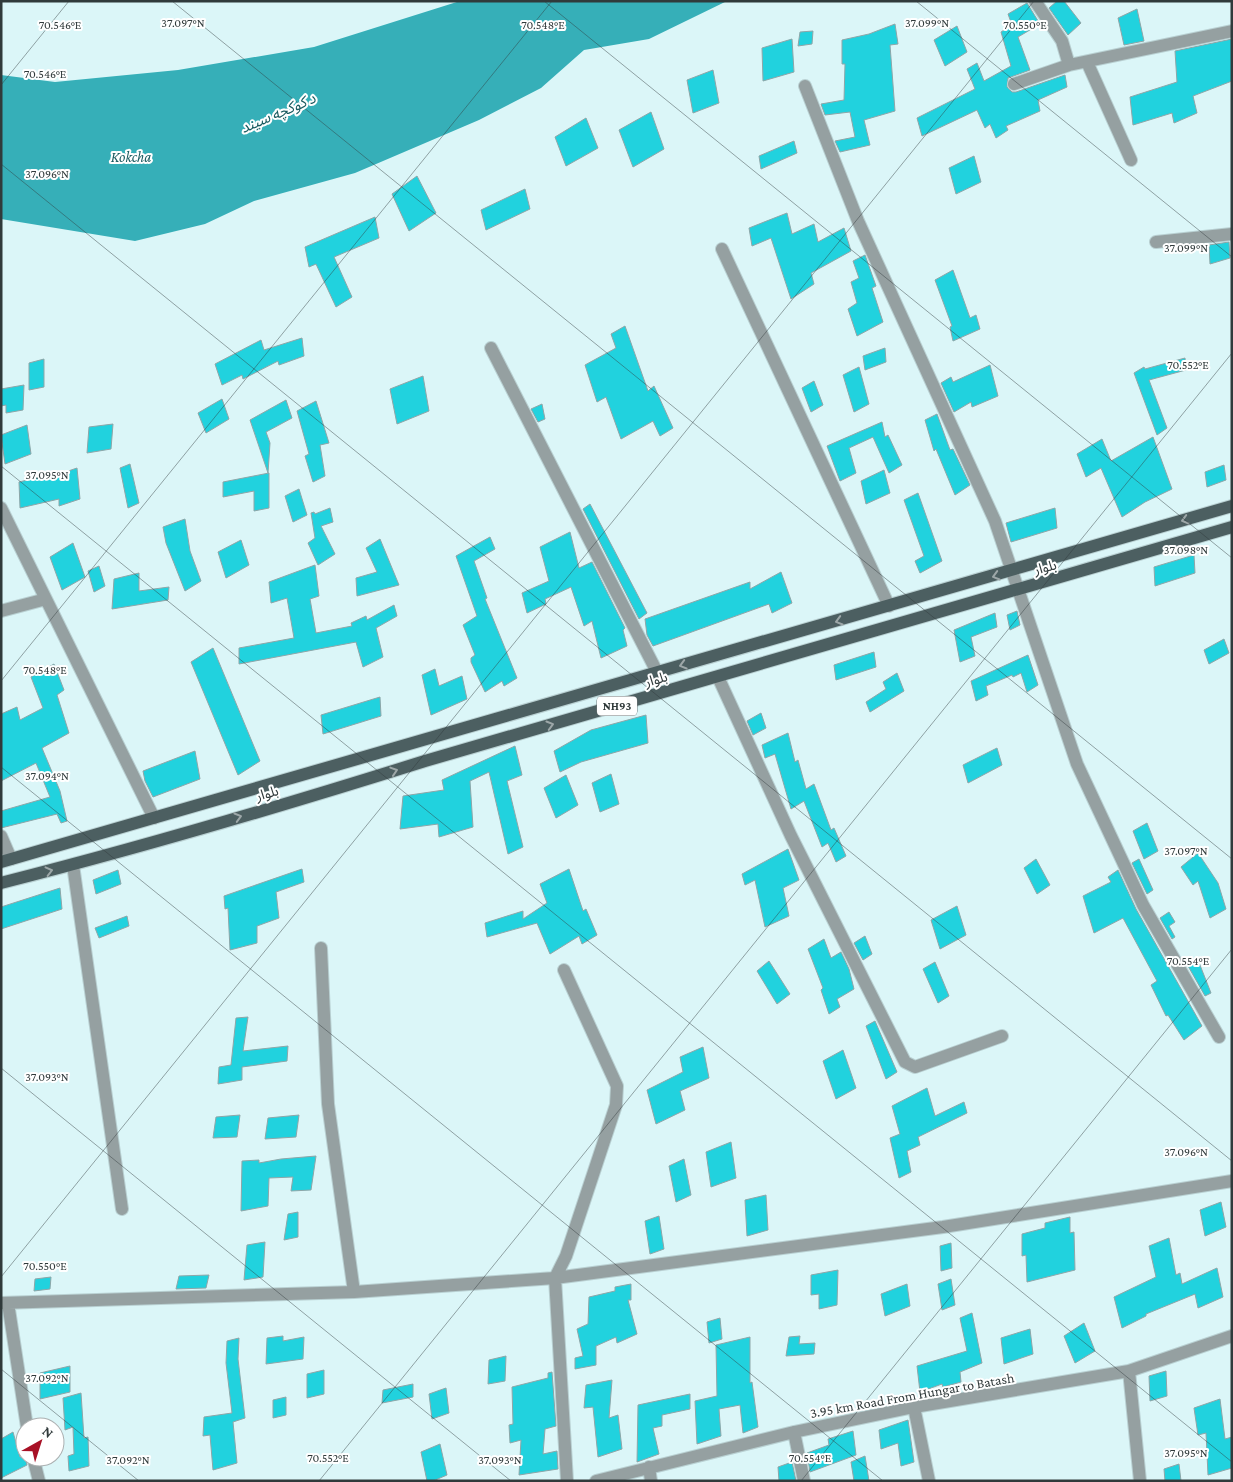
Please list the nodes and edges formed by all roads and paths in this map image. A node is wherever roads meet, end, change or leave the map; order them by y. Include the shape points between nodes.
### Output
1 (1034, 1) edge
2 (1232, 31) edge
3 (1088, 62) junction
4 (1069, 65) junction
5 (1014, 84) dead end
6 (805, 86) dead end
7 (1131, 160) dead end
8 (1232, 234) edge
9 (1156, 242) dead end
10 (722, 249) dead end
11 (491, 348) dead end
12 (1232, 506) edge
13 (1, 508) edge
14 (1232, 527) edge
15 (1014, 571) junction
16 (1018, 590) junction
17 (46, 599) junction
18 (889, 606) junction
19 (1, 611) edge
20 (657, 672) junction
21 (718, 677) junction
22 (199, 804) junction
23 (154, 818) junction
24 (207, 826) junction
25 (1, 836) edge
26 (6, 860) edge
27 (73, 865) junction
28 (1, 883) edge
29 (321, 948) dead end
30 (564, 970) dead end
31 (1002, 1036) dead end
32 (1219, 1037) dead end
33 (1232, 1181) edge
34 (122, 1209) dead end
35 (555, 1278) junction
36 (354, 1292) junction
37 (5, 1303) edge
38 (1232, 1336) edge
39 (1129, 1371) junction
40 (914, 1407) junction
41 (25, 1417) edge
42 (794, 1432) junction
43 (36, 1467) edge
44 (649, 1467) junction
45 (39, 1481) edge
46 (567, 1481) edge
47 (596, 1481) edge
48 (651, 1481) edge
49 (804, 1481) edge
50 (929, 1481) edge
51 (1140, 1481) edge

1 - 4 street via 1062,41
2 - 3 street
3 - 4 street
3 - 7 street
4 - 5 street
6 - 15 street via 858,221 995,521
8 - 9 street
10 - 18 street
11 - 20 street
12 -> 15 main road, بلوار / NH93
13 - 17 street
14 - 16 main road, بلوار / NH93
15 - 16 street
15 -> 18 main road, بلوار / NH93
16 - 21 main road, بلوار / NH93
16 - 32 street via 1077,764 1143,905
17 - 19 street
17 - 23 street
18 -> 20 main road, بلوار / NH93
20 - 22 main road, بلوار / NH93
24 -> 21 main road, بلوار / NH93
21 - 31 street via 791,836 905,1062 915,1067
22 - 23 main road, بلوار / NH93
22 - 24 main road
23 - 26 main road, بلوار / NH93
24 - 27 main road, بلوار / NH93
25 - 26 street
28 -> 27 main road, بلوار / NH93
27 - 34 street
29 - 36 street via 328,1104
30 - 35 street via 617,1086 616,1105 566,1256
33 - 35 street via 943,1227
35 - 36 street
35 - 46 street
36 - 37 street
37 - 41 street
38 - 39 street, 3.95 km Road From Hungar to Batash
39 - 40 street, 3.95 km Road From Hungar to Batash
39 - 51 street
40 - 42 street, 3.95 km Road From Hungar to Batash
40 - 50 street
42 - 44 street, 3.95 km Road From Hungar to Batash
42 - 49 street
43 - 45 street
44 - 47 street, 3.95 km Road From Hungar to Batash
44 - 48 street

